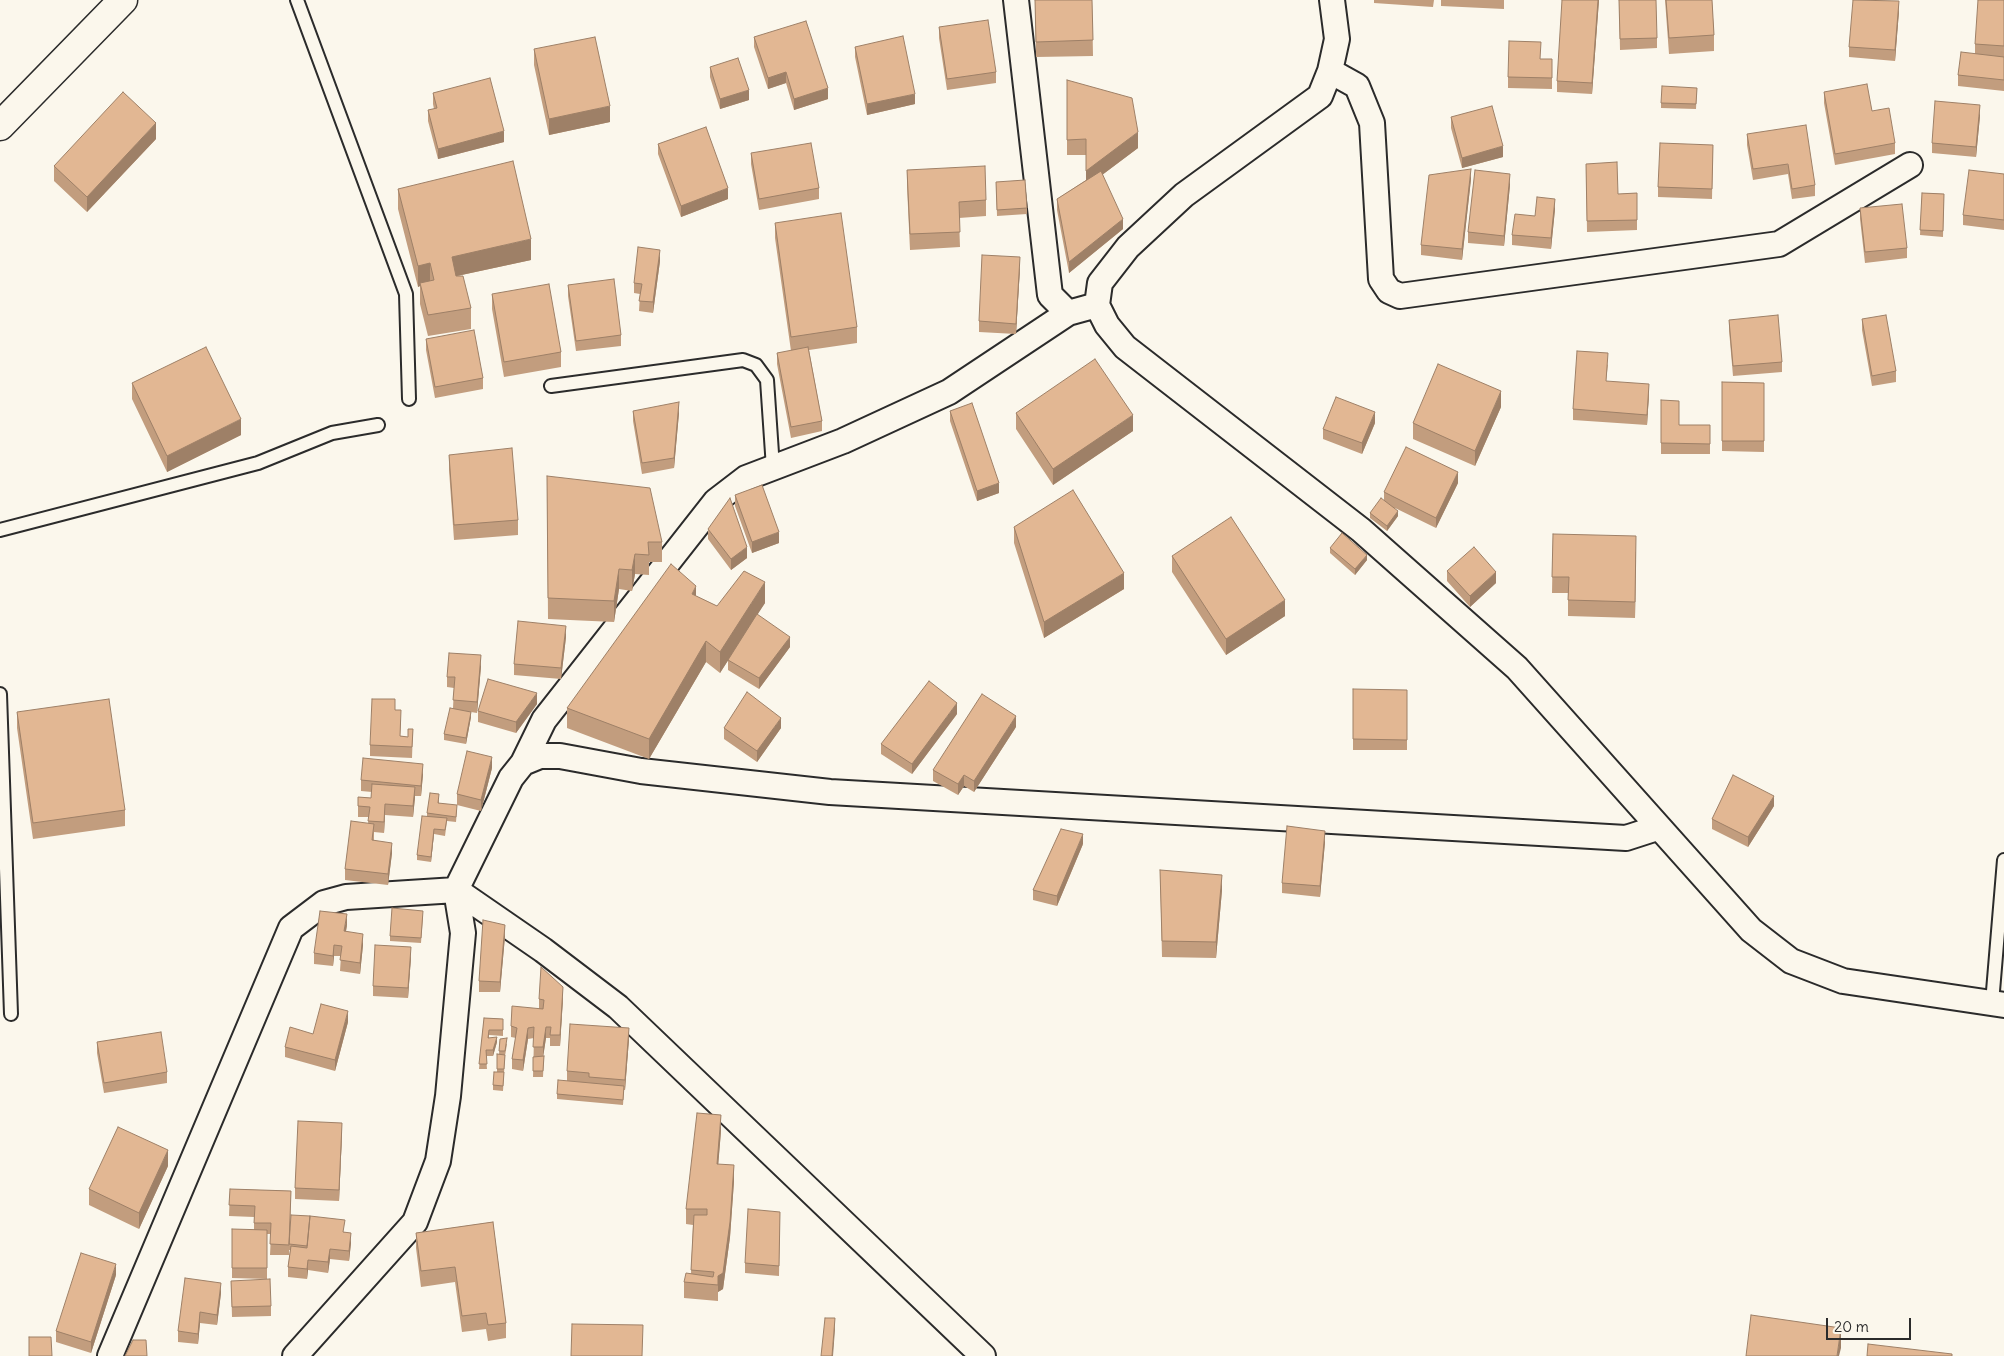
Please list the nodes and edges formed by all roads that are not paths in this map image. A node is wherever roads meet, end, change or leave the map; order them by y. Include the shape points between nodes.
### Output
1 (123, 0) edge
2 (297, 0) edge
3 (1016, 0) edge
4 (1332, 0) edge
5 (1330, 71) junction
6 (0, 126) edge
7 (1910, 165) dead end
8 (1097, 305) junction
9 (1068, 313) junction
10 (551, 386) dead end
11 (409, 399) dead end
12 (378, 425) dead end
13 (772, 468) junction
14 (0, 530) edge
15 (0, 694) edge
16 (523, 763) junction
17 (1657, 828) junction
18 (2004, 860) edge
19 (456, 890) junction
20 (1998, 1004) edge
21 (11, 1014) dead end
22 (110, 1356) edge
23 (295, 1356) edge
24 (983, 1356) edge

1 - 6 main road
2 - 11 lane via 406,294
3 - 9 street via 1050,296
4 - 5 street via 1337,39
5 - 7 street via 1357,86 1372,123 1382,279 1389,291 1400,296 1780,244
5 - 8 street via 1320,96 1184,195 1128,247 1100,283
8 - 9 street
8 - 17 street via 1107,325 1125,347 1361,530 1518,668
9 - 13 street via 949,392 843,441
10 - 13 lane via 743,360 756,365 767,380
12 - 14 lane via 332,433 258,463
13 - 16 street via 746,478 716,501 544,720
15 - 21 lane
16 - 17 street via 540,756 560,756 641,771 840,793 1626,838
16 - 19 street via 512,778
17 - 20 street via 1751,930 1791,961 1843,981
18 - 20 lane
19 - 22 street via 346,897 324,903 291,928
19 - 23 street via 463,933 448,1096 438,1161 415,1222
19 - 24 street via 618,1007

